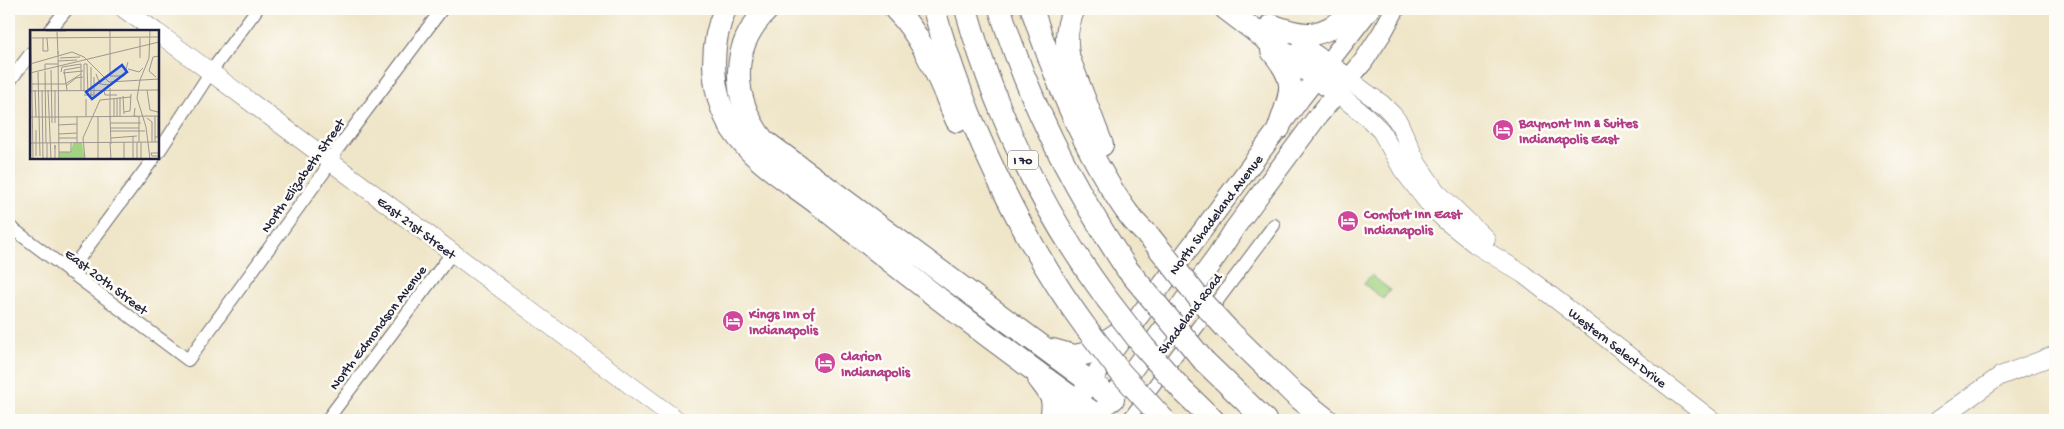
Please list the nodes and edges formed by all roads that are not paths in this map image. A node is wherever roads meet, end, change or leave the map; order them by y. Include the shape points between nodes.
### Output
1 (67, 9) edge
2 (124, 9) edge
3 (257, 9) edge
4 (442, 9) edge
5 (725, 9) edge
6 (768, 9) edge
7 (895, 9) edge
8 (934, 9) edge
9 (966, 9) edge
10 (1000, 9) edge
11 (1032, 9) edge
12 (1074, 9) edge
13 (1226, 9) edge
14 (1250, 9) edge
15 (1362, 9) edge
16 (1370, 9) edge
17 (1395, 9) edge
18 (1263, 28) junction
19 (50, 30) edge
20 (153, 30) edge
21 (159, 34) edge
22 (30, 54) edge
23 (1322, 71) junction
24 (210, 73) junction
25 (9, 82) edge
26 (1343, 86) junction
27 (1279, 128) junction
28 (159, 151) edge
29 (153, 159) edge
30 (330, 162) junction
31 (1274, 224) dead end
32 (9, 226) edge
33 (1026, 232) junction
34 (1150, 237) junction
35 (452, 252) junction
36 (69, 272) junction
37 (1134, 323) junction
38 (1046, 348) junction
39 (2055, 355) edge
40 (188, 360) joint
41 (1029, 366) junction
42 (1091, 383) junction
43 (1113, 399) junction
44 (1077, 401) junction
45 (1096, 418) edge
46 (327, 420) edge
47 (677, 420) edge
48 (1051, 420) edge
49 (1062, 420) edge
50 (1128, 420) edge
51 (1164, 420) edge
52 (1213, 420) edge
53 (1265, 420) edge
54 (1327, 420) edge
55 (1712, 420) edge
56 (1938, 420) edge

1 - 19 street
2 - 20 main road, East 21st Street
3 - 24 street
4 - 30 street, North Elizabeth Street
5 - 41 highway via 714,51 715,83 725,114 744,146 764,165
6 - 38 highway via 748,37 739,76 745,111 763,140
7 - 33 highway via 925,51 987,181
8 - 33 highway via 962,96
9 - 52 highway, I 70, bridge via 992,87 1027,168 1067,240 1144,348
10 - 53 highway, I 70, bridge via 1034,104 1073,180 1127,269 1204,361
11 - 34 highway via 1051,67 1089,149 1134,223
12 - 34 highway via 1067,32 1070,64 1099,139
13 - 18 highway
14 - 18 highway
15 - 18 highway via 1326,31 1312,35
16 - 23 main road, North Shadeland Avenue
17 - 26 main road, North Shadeland Avenue via 1363,62
18 - 23 highway
18 - 27 highway via 1290,82 1289,97
21 - 24 main road, East 21st Street
22 - 25 street
23 - 26 highway
23 - 27 main road, North Shadeland Avenue
24 - 28 street
24 - 30 main road, East 21st Street
26 - 43 main road, North Shadeland Avenue via 1235,228
26 - 55 main road, Western Select Drive via 1382,104 1393,115 1417,163 1436,191 1523,274
27 - 37 main road, North Shadeland Avenue
29 - 36 street
30 - 35 main road, East 21st Street
30 - 40 street, North Elizabeth Street
31 - 50 street, Shadeland Road
32 - 36 street, East 20th Street
33 - 51 highway, bridge via 1087,329 1126,379
34 - 54 highway, bridge via 1227,329 1282,383
35 - 46 street, North Edmondson Avenue
35 - 47 main road, East 21st Street
36 - 40 street, East 20th Street
37 - 38 highway via 1088,353 1075,356
37 - 42 main road, North Shadeland Avenue
38 - 42 highway
39 - 56 main road via 2000,376
41 - 44 highway
41 - 48 highway via 1051,394 1054,407
42 - 43 highway
42 - 44 main road, North Shadeland Avenue
43 - 45 main road, North Shadeland Avenue
44 - 45 highway
44 - 49 main road, North Shadeland Avenue

